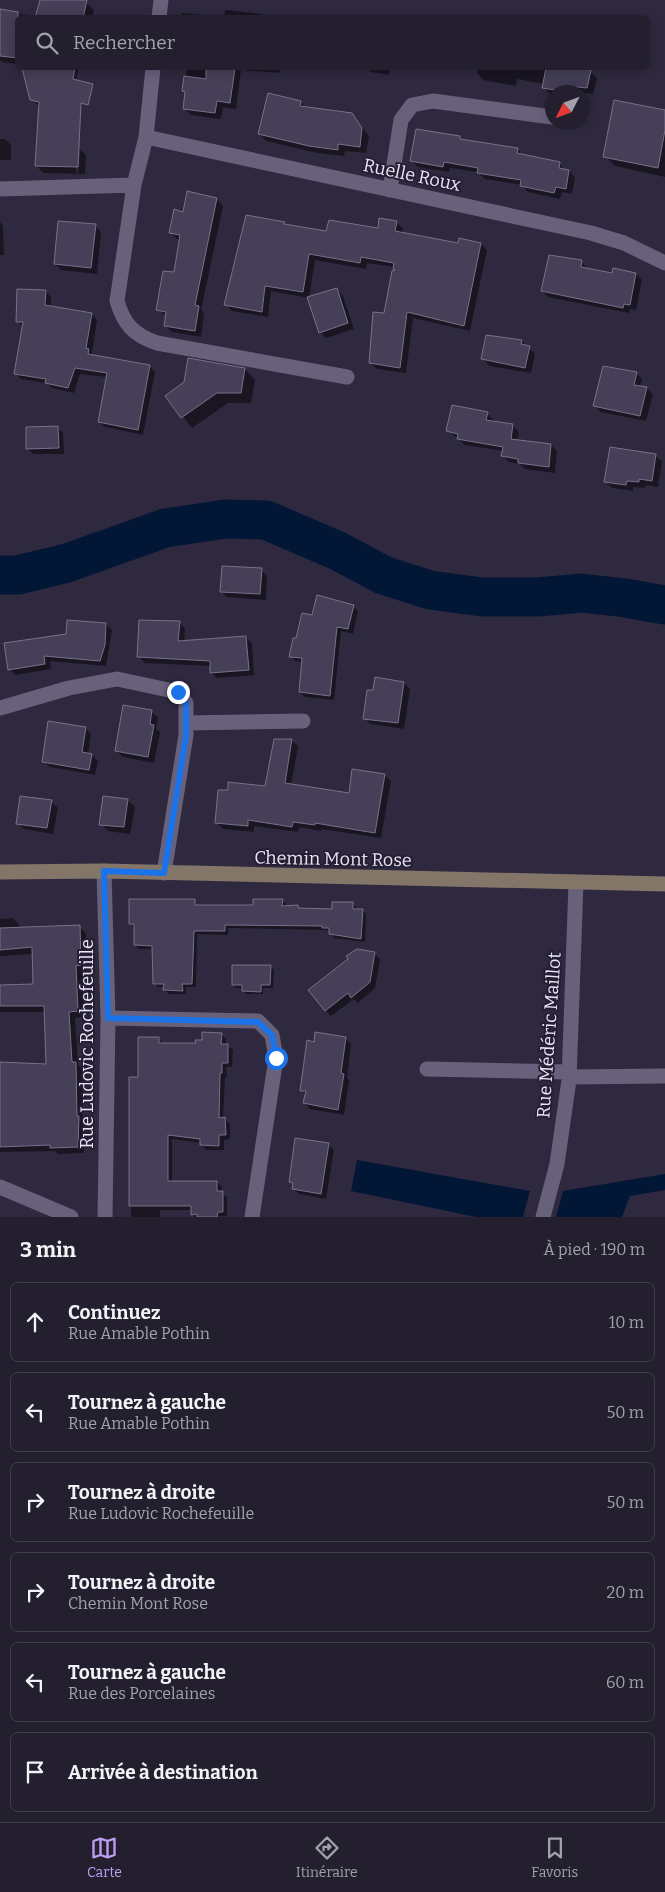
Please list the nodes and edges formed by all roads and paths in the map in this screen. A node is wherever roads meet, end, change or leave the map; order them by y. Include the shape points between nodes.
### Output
1 (161, 0) edge
2 (159, 15) edge
3 (154, 70) edge
4 (545, 115) edge
5 (146, 137) junction
6 (134, 185) junction
7 (0, 189) edge
8 (390, 190) junction
9 (665, 263) edge
10 (347, 377) dead end
11 (0, 708) edge
12 (303, 721) dead end
13 (186, 723) junction
14 (104, 871) junction
15 (0, 872) edge
16 (164, 873) junction
17 (576, 883) junction
18 (665, 884) edge
19 (108, 1018) junction
20 (427, 1069) dead end
21 (569, 1074) junction
22 (665, 1076) edge
23 (0, 1186) edge
24 (71, 1217) edge
25 (105, 1217) edge
26 (252, 1217) edge
27 (543, 1217) edge

1 - 2 street
3 - 5 street
4 - 8 street via 433,101 412,105 401,120
5 - 6 street
5 - 8 street, Ruelle Roux
6 - 7 street
6 - 10 street via 117,301 121,316 131,329 157,343
8 - 9 street, Ruelle Roux via 592,233 624,243
11 - 13 street via 69,688 117,679 178,692 186,702
12 - 13 street
13 - 16 street
14 - 15 street, Chemin Mont Rose
14 - 16 street, Chemin Mont Rose
14 - 19 street, Rue Ludovic Rochefeuille
16 - 17 street, Chemin Mont Rose
17 - 18 street, Chemin Mont Rose
17 - 21 street, Rue Médéric Maillot
19 - 25 street, Rue Ludovic Rochefeuille
19 - 26 street via 258,1022 272,1035 276,1058
20 - 21 street
21 - 22 street
21 - 27 street, Rue Médéric Maillot via 557,1164
23 - 24 street

